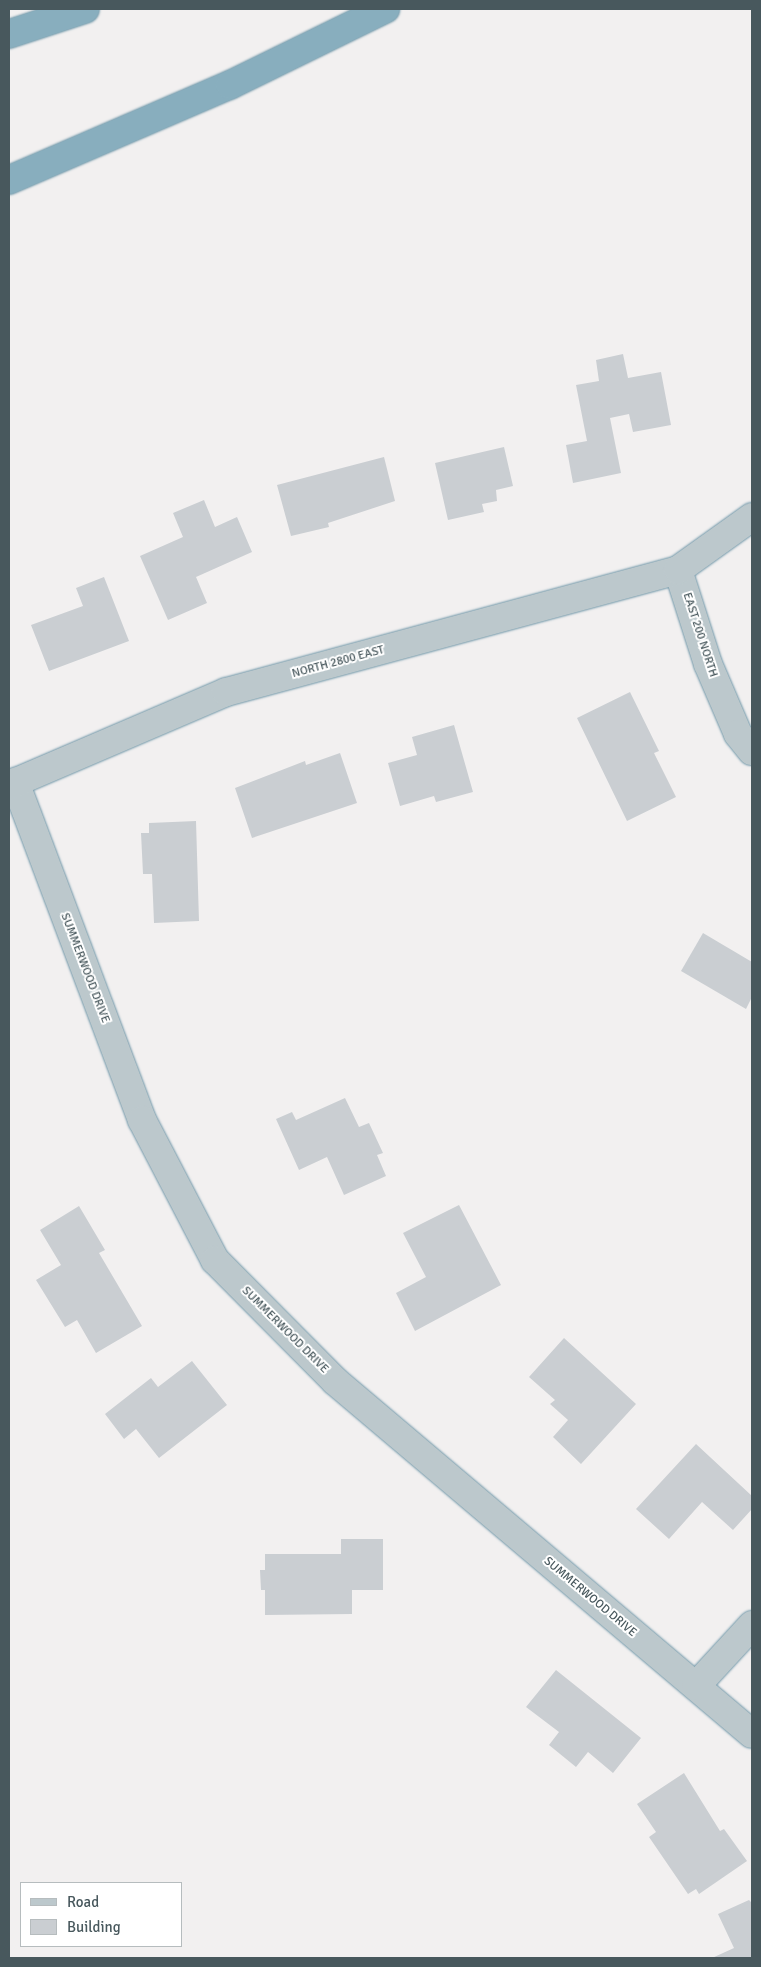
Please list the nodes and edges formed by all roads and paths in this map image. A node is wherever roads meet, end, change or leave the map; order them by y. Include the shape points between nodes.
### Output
1 (85, 9) edge
2 (385, 9) edge
3 (9, 34) edge
4 (9, 180) edge
5 (752, 517) edge
6 (678, 570) junction
7 (752, 751) edge
8 (12, 784) edge
9 (752, 1625) edge
10 (696, 1686) junction
11 (752, 1734) edge

1 - 3 highway
2 - 4 highway via 230,85
5 - 6 street
6 - 7 street, EAST 200 NORTH via 708,664 738,734
6 - 8 street, NORTH 2800 EAST via 226,692
8 - 10 street, SUMMERWOOD DRIVE via 142,1120 215,1260 335,1380
9 - 10 street
10 - 11 street, SUMMERWOOD DRIVE

